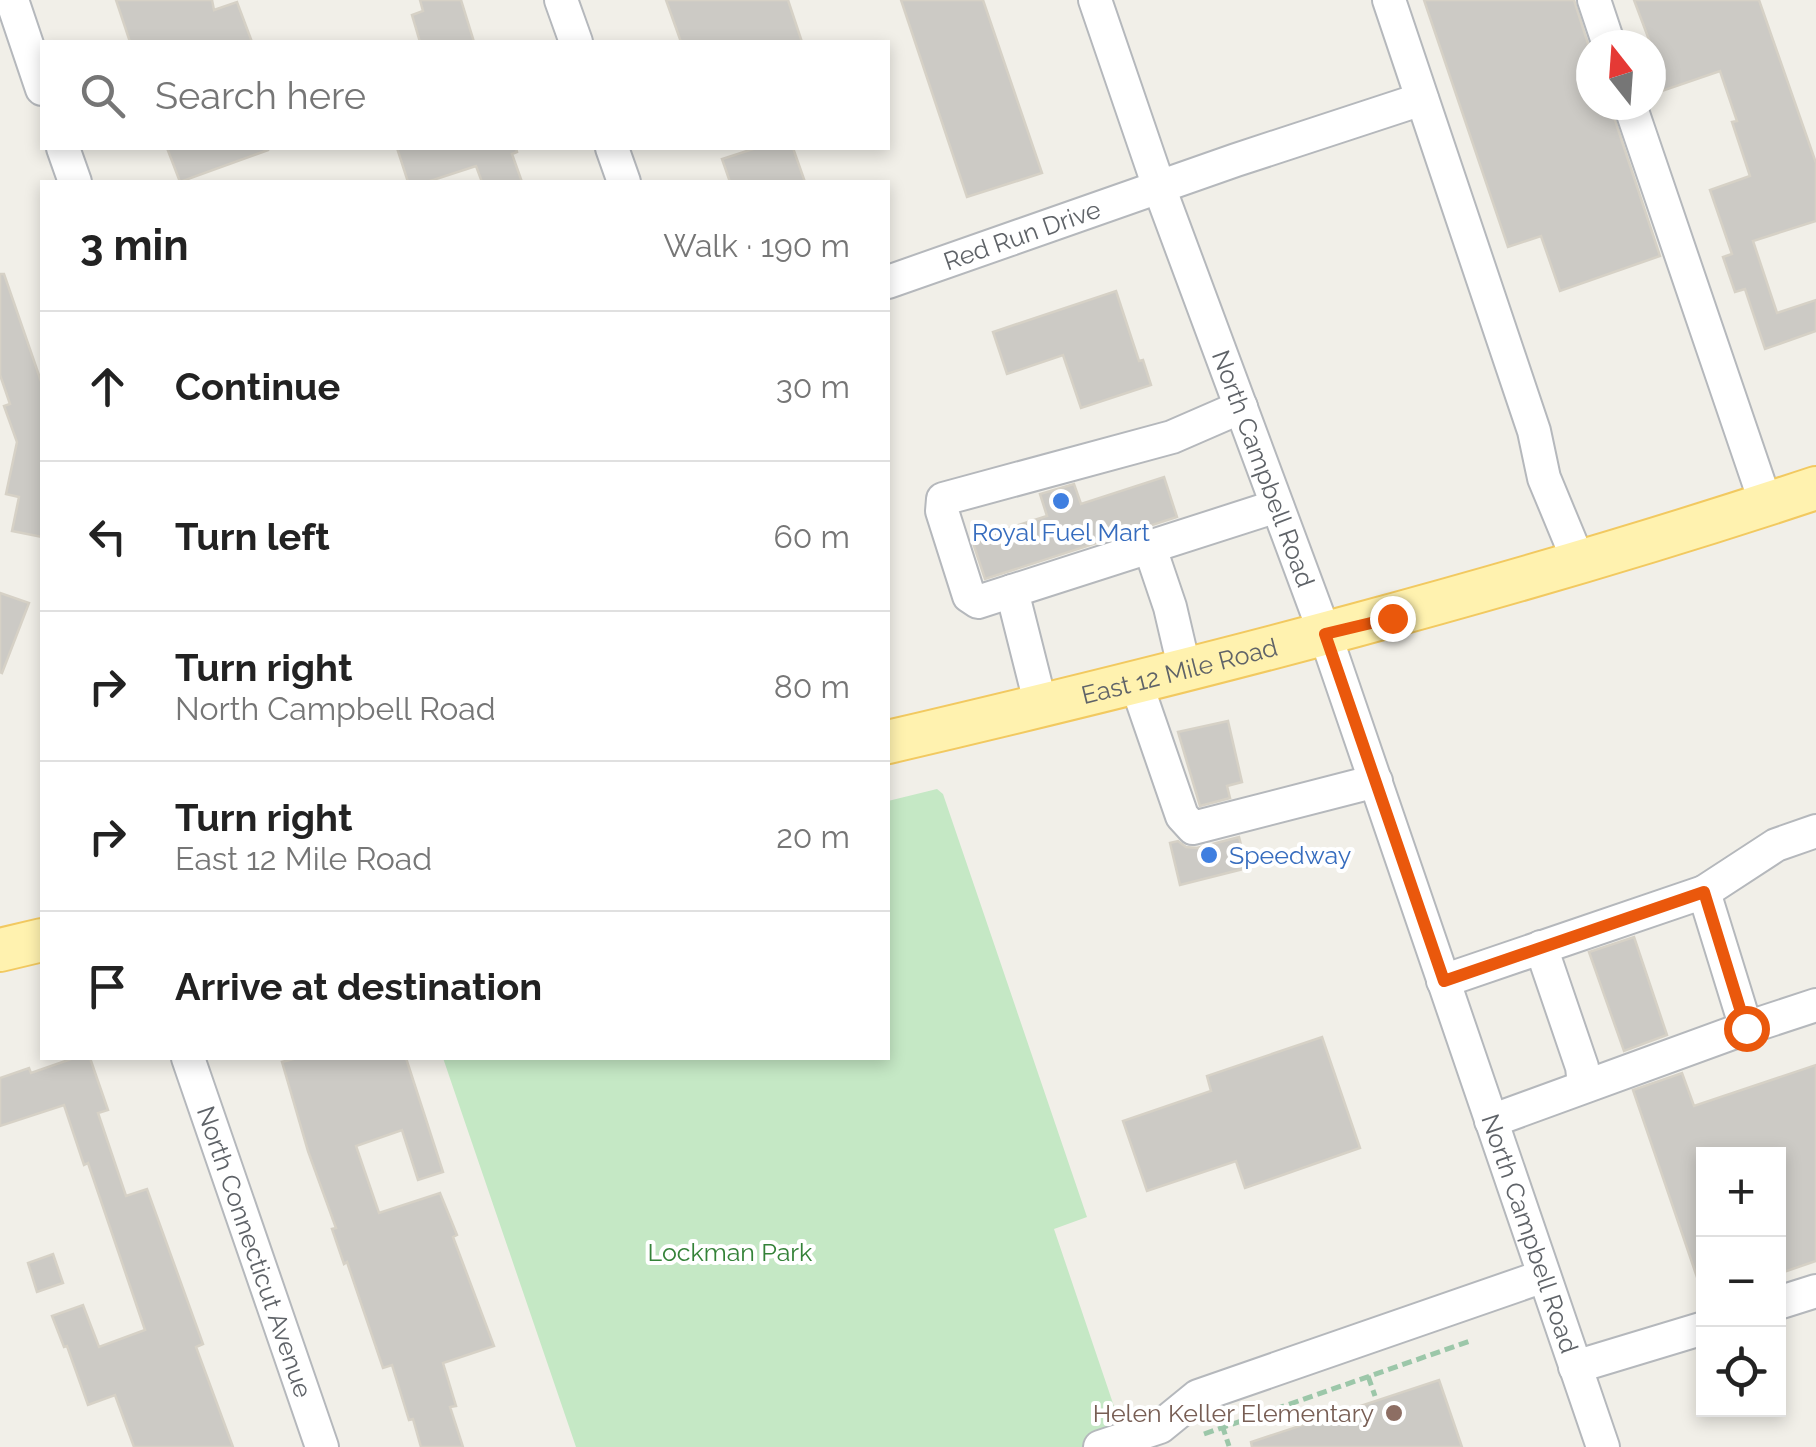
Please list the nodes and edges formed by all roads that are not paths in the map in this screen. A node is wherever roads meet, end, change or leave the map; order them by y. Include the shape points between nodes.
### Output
1 (12, 0) edge
2 (561, 0) edge
3 (1095, 0) edge
4 (1389, 0) edge
5 (1594, 0) edge
6 (1604, 30) edge
7 (575, 40) edge
8 (40, 83) edge
9 (1422, 100) junction
10 (1635, 120) edge
11 (63, 150) edge
12 (613, 150) edge
13 (73, 180) edge
14 (623, 180) edge
15 (1158, 187) junction
16 (890, 281) edge
17 (1240, 407) junction
18 (1816, 488) edge
19 (1766, 504) junction
20 (1277, 506) junction
21 (1150, 548) junction
22 (1578, 560) junction
23 (1012, 591) junction
24 (1325, 634) junction
25 (1185, 671) junction
26 (1136, 683) junction
27 (1041, 706) junction
28 (890, 742) edge
29 (1376, 781) junction
30 (1816, 831) edge
31 (1704, 892) junction
32 (40, 940) edge
33 (1541, 947) junction
34 (0, 950) edge
35 (1444, 981) junction
36 (1816, 1005) edge
37 (1746, 1028) junction
38 (189, 1060) edge
39 (1584, 1084) junction
40 (1491, 1120) junction
41 (1544, 1276) junction
42 (1816, 1290) edge
43 (1786, 1301) edge
44 (1696, 1330) edge
45 (1575, 1368) junction
46 (322, 1447) edge
47 (1100, 1447) edge
48 (1603, 1447) edge

1 - 8 street
2 - 7 street
3 - 15 street, North Campbell Road
4 - 9 street
5 - 6 street
9 - 15 street, Red Run Drive
9 - 22 street via 1534,430 1544,478
10 - 19 street
11 - 13 street
12 - 14 street
15 - 16 street, Red Run Drive
15 - 17 street, North Campbell Road
17 - 20 street, North Campbell Road
17 - 23 street via 1172,436 943,499 970,596 978,602
18 - 19 main road, East 12 Mile Road
19 - 22 main road, East 12 Mile Road
20 - 21 street
20 - 24 street, North Campbell Road
21 - 23 street
21 - 25 street
22 - 24 main road, East 12 Mile Road
23 - 27 street
24 - 25 main road, East 12 Mile Road
24 - 29 street, North Campbell Road
25 - 26 main road, East 12 Mile Road
26 - 27 main road, East 12 Mile Road
26 - 29 street via 1182,816 1194,828
27 - 28 main road, East 12 Mile Road
29 - 35 street, North Campbell Road
30 - 31 street via 1776,845
31 - 33 street
31 - 37 street
32 - 34 main road
33 - 35 street
33 - 39 street
35 - 40 street, North Campbell Road
36 - 37 street
37 - 39 street
38 - 46 street, North Connecticut Avenue
39 - 40 street
40 - 41 street, North Campbell Road
41 - 45 street, North Campbell Road
41 - 47 street via 1198,1396 1160,1427
42 - 43 street
44 - 45 street
45 - 48 street, North Campbell Road

